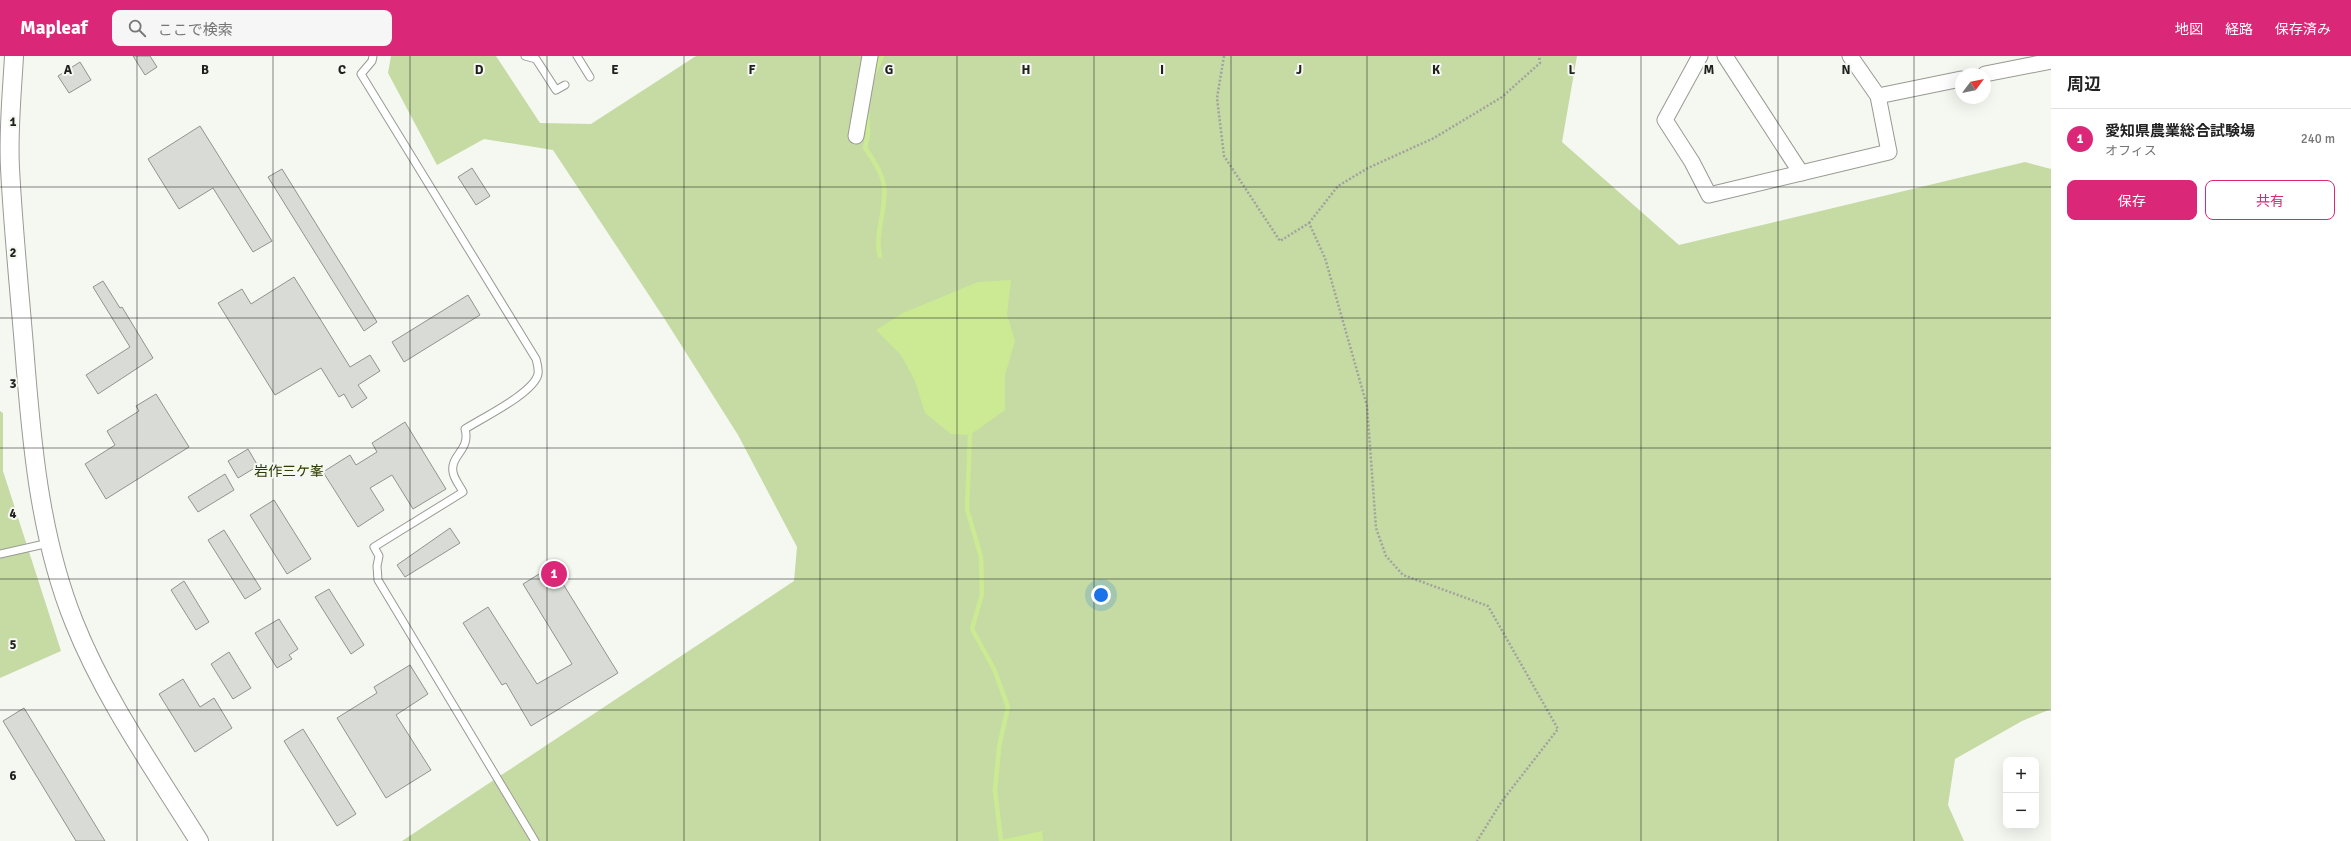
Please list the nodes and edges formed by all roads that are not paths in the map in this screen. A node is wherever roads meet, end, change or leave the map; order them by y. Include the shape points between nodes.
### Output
1 (14, 56) edge
2 (373, 56) edge
3 (525, 56) edge
4 (577, 56) edge
5 (870, 56) edge
6 (1700, 56) edge
7 (1725, 56) edge
8 (1850, 56) edge
9 (2051, 60) edge
10 (1991, 73) edge
11 (590, 77) dead end
12 (1955, 80) edge
13 (565, 85) dead end
14 (1878, 96) junction
15 (856, 136) dead end
16 (1801, 173) junction
17 (50, 543) junction
18 (0, 554) edge
19 (199, 841) edge
20 (536, 841) edge

1 - 17 street via 10,166 29,408 40,493
2 - 20 lane via 361,74 536,359 538,367 538,374 527,390 465,429 466,444 453,463 453,473 463,492 374,547 379,556 378,580
3 - 13 lane via 536,59 556,90
4 - 11 lane
5 - 15 street
6 - 16 street via 1665,120 1692,162 1709,195
7 - 16 street
8 - 14 street
9 - 10 street
12 - 14 street
14 - 16 street via 1889,152
17 - 18 lane
17 - 19 street via 73,622 87,651 132,734

